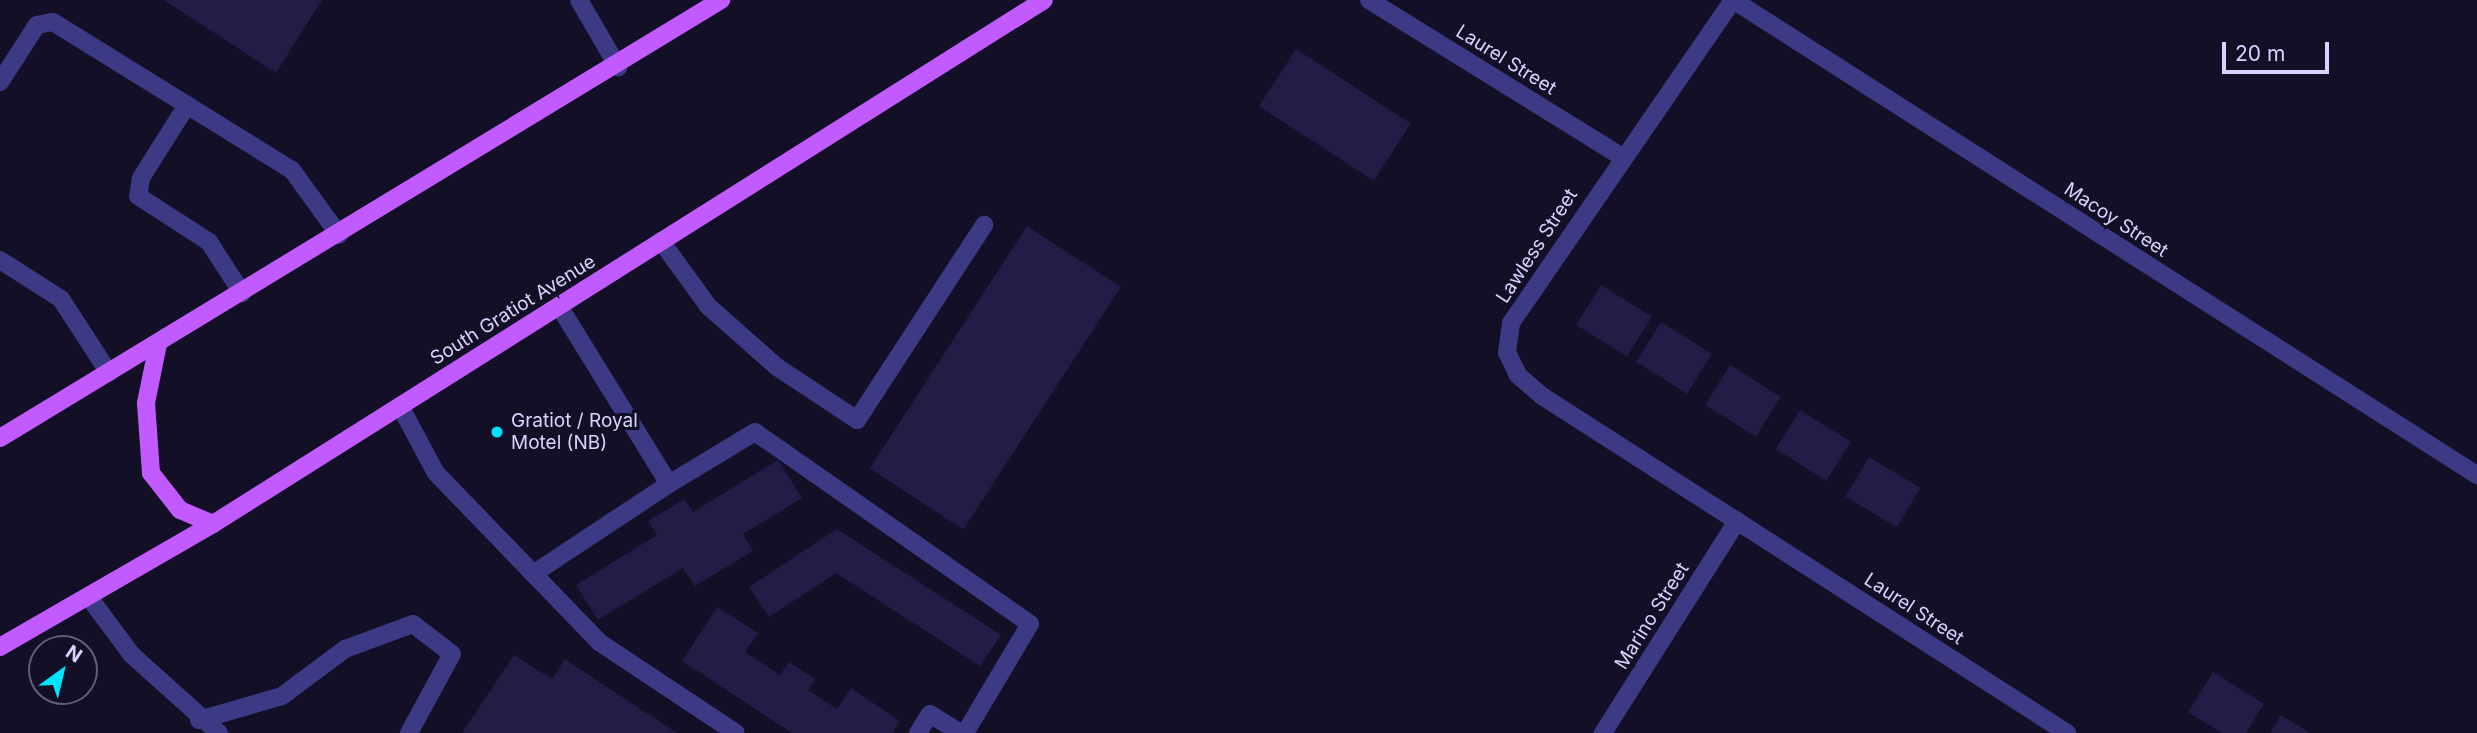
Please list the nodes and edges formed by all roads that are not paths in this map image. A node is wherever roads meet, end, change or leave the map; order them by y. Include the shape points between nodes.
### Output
1 (579, 0) edge
2 (721, 0) edge
3 (1044, 0) edge
4 (1369, 0) edge
5 (1733, 0) edge
6 (618, 67) junction
7 (0, 82) edge
8 (187, 105) junction
9 (1621, 156) junction
10 (984, 225) dead end
11 (339, 235) junction
12 (661, 241) junction
13 (0, 260) edge
14 (243, 293) junction
15 (559, 306) junction
16 (158, 344) junction
17 (109, 373) junction
18 (400, 406) junction
19 (0, 438) edge
20 (2477, 475) edge
21 (669, 484) junction
22 (1737, 521) junction
23 (213, 524) junction
24 (533, 573) junction
25 (88, 596) junction
26 (0, 647) edge
27 (199, 720) junction
28 (219, 733) edge
29 (409, 733) edge
30 (736, 733) edge
31 (918, 733) edge
32 (962, 733) edge
33 (1603, 733) edge
34 (2067, 733) edge

1 - 6 street
2 - 6 main road
3 - 12 main road, South Gratiot Avenue
4 - 9 street, Laurel Street
5 - 9 street, Lawless Street
5 - 20 street, Macoy Street
6 - 11 main road
7 - 8 street via 44,19
8 - 11 street via 292,170
8 - 14 street via 141,178 138,196 208,242
9 - 22 street, Lawless Street via 1511,323 1507,352 1518,375 1542,396
10 - 12 street via 857,420 777,367 708,306
11 - 14 main road
12 - 15 main road, South Gratiot Avenue
13 - 17 street via 61,299
14 - 16 main road
15 - 18 main road, South Gratiot Avenue
15 - 21 street
16 - 17 main road
16 - 23 main road via 146,403 151,473 180,510
17 - 19 main road
18 - 23 main road, South Gratiot Avenue
18 - 24 street via 436,473
21 - 24 street
21 - 32 street via 755,432 1030,624
22 - 33 street, Marino Street
22 - 34 street, Laurel Street
23 - 25 main road, South Gratiot Avenue
24 - 30 street via 598,642
25 - 26 main road, South Gratiot Avenue
25 - 27 street via 132,655
27 - 28 street
27 - 29 street via 282,696 345,649 413,625 452,654
31 - 32 street via 930,714

